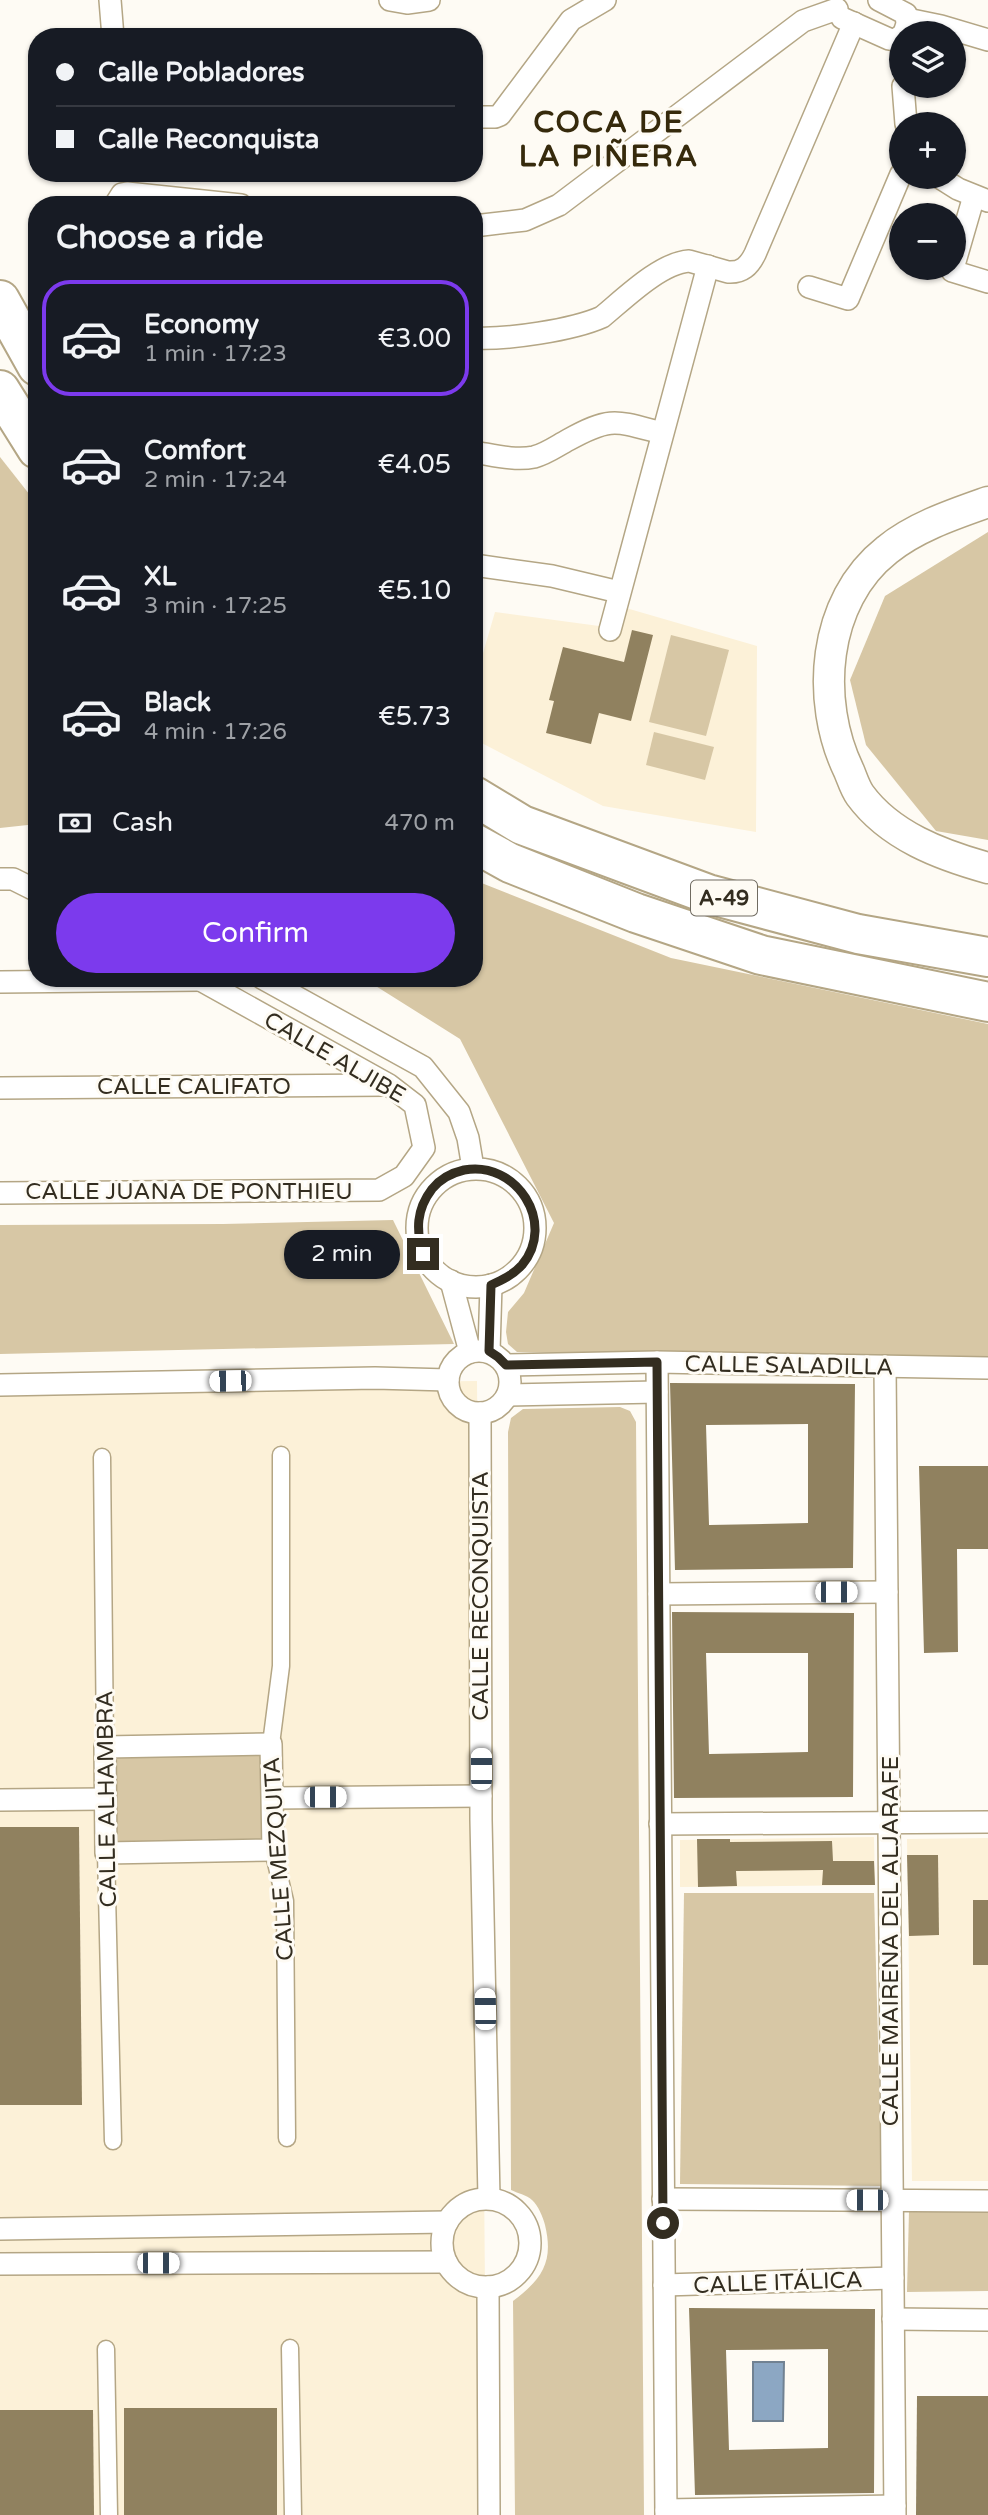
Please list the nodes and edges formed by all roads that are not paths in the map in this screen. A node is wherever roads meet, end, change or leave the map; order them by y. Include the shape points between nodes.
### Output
1 (110, 0) edge
2 (390, 0) edge
3 (429, 0) edge
4 (605, 0) edge
5 (879, 0) edge
6 (838, 5) edge
7 (903, 21) edge
8 (854, 23) junction
9 (112, 28) edge
10 (966, 33) edge
11 (889, 39) edge
12 (988, 40) edge
13 (483, 117) edge
14 (895, 189) edge
15 (962, 189) edge
16 (981, 199) edge
17 (483, 225) edge
18 (966, 235) edge
19 (708, 266) junction
20 (966, 275) edge
21 (988, 282) edge
22 (809, 287) dead end
23 (0, 300) edge
24 (483, 337) edge
25 (28, 350) edge
26 (0, 390) edge
27 (662, 432) junction
28 (28, 435) edge
29 (483, 453) edge
30 (988, 502) edge
31 (483, 566) edge
32 (620, 593) junction
33 (610, 630) dead end
34 (483, 801) edge
35 (483, 848) edge
36 (988, 868) edge
37 (0, 879) edge
38 (28, 886) edge
39 (988, 957) edge
40 (0, 982) edge
41 (28, 982) edge
42 (212, 987) edge
43 (278, 987) edge
44 (988, 1002) edge
45 (389, 1085) junction
46 (0, 1088) edge
47 (473, 1168) junction
48 (379, 1190) joint
49 (0, 1193) edge
50 (451, 1281) junction
51 (491, 1285) junction
52 (479, 1352) junction
53 (657, 1362) junction
54 (506, 1365) junction
55 (885, 1366) junction
56 (988, 1368) edge
57 (448, 1380) junction
58 (0, 1385) edge
59 (657, 1392) junction
60 (508, 1395) junction
61 (480, 1413) junction
62 (281, 1455) dead end
63 (102, 1457) dead end
64 (887, 1592) junction
65 (659, 1594) junction
66 (271, 1744) junction
67 (105, 1747) junction
68 (481, 1796) junction
69 (273, 1798) junction
70 (105, 1799) junction
71 (0, 1800) edge
72 (988, 1822) edge
73 (889, 1823) junction
74 (660, 1824) junction
75 (273, 1850) junction
76 (106, 1853) junction
77 (287, 2138) dead end
78 (113, 2141) dead end
79 (489, 2198) junction
80 (663, 2199) junction
81 (892, 2200) junction
82 (988, 2201) edge
83 (447, 2222) junction
84 (0, 2229) edge
85 (446, 2262) junction
86 (0, 2264) edge
87 (893, 2278) junction
88 (664, 2285) junction
89 (488, 2287) junction
90 (893, 2319) junction
91 (988, 2320) edge
92 (290, 2348) dead end
93 (106, 2349) dead end
94 (895, 2511) edge
95 (666, 2512) edge
96 (109, 2515) edge
97 (293, 2515) edge
98 (489, 2515) edge

1 - 9 street
2 - 3 street
4 - 13 street via 571,20 500,115
5 - 7 street via 903,11
6 - 8 street via 841,18
6 - 17 street via 803,21 559,205 526,220
8 - 11 street
8 - 19 street via 752,260 735,272
10 - 12 street
14 - 22 street via 848,299
15 - 16 street
16 - 18 street
19 - 24 street via 689,261 673,265 593,321
19 - 27 street
20 - 21 street
23 - 25 highway
26 - 28 highway
27 - 29 street via 604,422 531,457
27 - 32 street
30 - 36 main road via 922,528 887,550 867,570 850,595 834,635 828,678 832,724 860,794 888,824 920,843
31 - 32 street via 552,576
32 - 33 street
34 - 39 highway, A-49 via 522,825 708,894 858,934
35 - 44 highway, A-49 via 636,913 761,955
37 - 38 street
40 - 41 street
42 - 45 street, CALLE ALJIBE
43 - 47 street via 423,1067 459,1112
45 - 46 street, CALLE CALIFATO
45 - 48 street, CALLE ALJIBE via 415,1105 424,1148 404,1176
47 - 50 street via 454,1172 437,1183 418,1216 417,1236 423,1254
47 - 51 street via 509,1179 523,1192 535,1228 522,1265
48 - 49 street, CALLE JUANA DE PONTHIEU
50 - 51 street via 470,1287
50 - 52 street
51 - 52 street
52 - 54 street via 498,1357
52 - 57 street via 454,1362
53 - 54 street, CALLE SALADILLA
53 - 55 street, CALLE SALADILLA
53 - 59 street
54 - 60 street via 511,1385
55 - 56 street, CALLE SALADILLA
55 - 64 street, CALLE MAIRENA DEL ALJARAFE
57 - 58 street
57 - 61 street via 460,1407
59 - 60 street, CALLE SALADILLA
59 - 65 street
60 - 61 street via 496,1408
61 - 68 street, CALLE RECONQUISTA
62 - 66 street, CALLE MEZQUITA via 281,1666
63 - 67 street, CALLE ALHAMBRA
64 - 65 street
64 - 73 street, CALLE MAIRENA DEL ALJARAFE
65 - 74 street
66 - 67 street
66 - 69 street, CALLE MEZQUITA
67 - 70 street, CALLE ALHAMBRA
68 - 69 street
68 - 79 street, CALLE RECONQUISTA
69 - 75 street, CALLE MEZQUITA
70 - 71 street
70 - 76 street, CALLE ALHAMBRA
72 - 73 street
73 - 74 street
73 - 81 street, CALLE MAIRENA DEL ALJARAFE
74 - 80 street
75 - 76 street
75 - 77 street, CALLE MEZQUITA via 285,1901
76 - 78 street, CALLE ALHAMBRA
79 - 83 street via 469,2202
79 - 89 street via 517,2210 528,2227 531,2248 517,2276
80 - 81 street
80 - 88 street
81 - 82 street
81 - 87 street, CALLE MAIRENA DEL ALJARAFE
83 - 84 street
83 - 85 street via 442,2242
85 - 86 street
85 - 89 street via 468,2283
87 - 88 street, CALLE ITÁLICA
87 - 90 street, CALLE MAIRENA DEL ALJARAFE
88 - 95 street
89 - 98 street
90 - 91 street
90 - 94 street, CALLE MAIRENA DEL ALJARAFE
92 - 97 street
93 - 96 street
94 - 95 street

